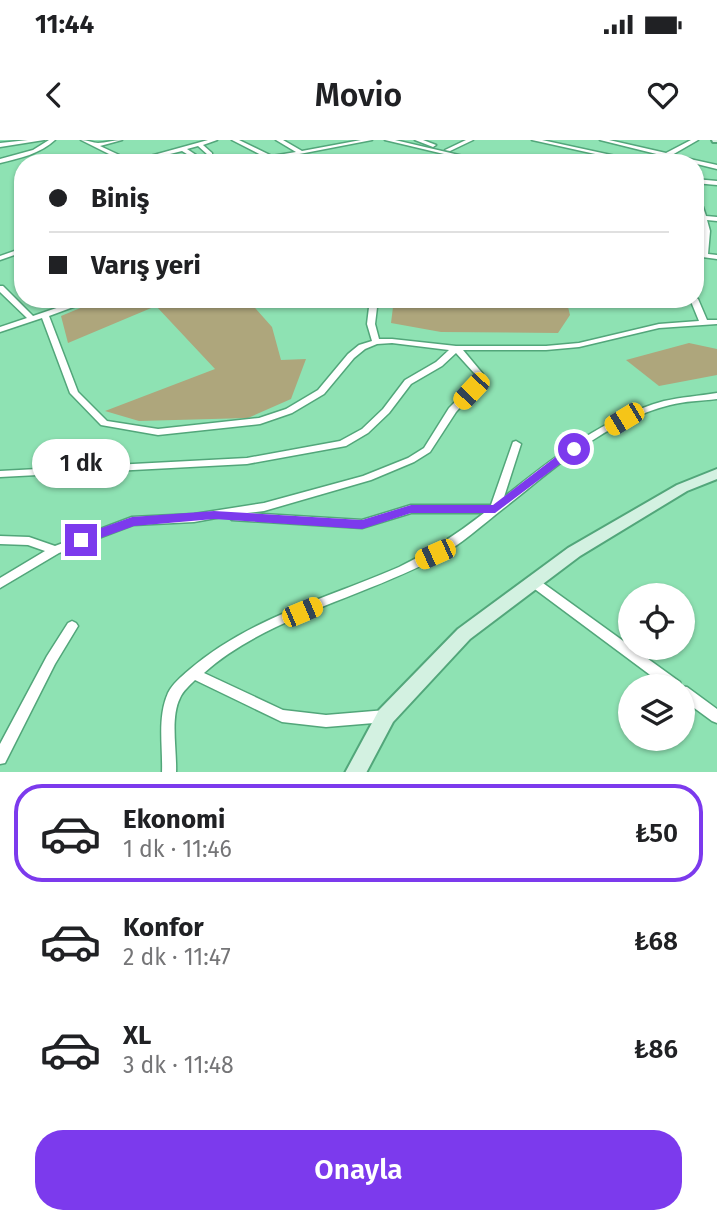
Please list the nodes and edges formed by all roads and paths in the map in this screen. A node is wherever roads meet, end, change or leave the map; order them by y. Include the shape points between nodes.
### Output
1 (41, 140) edge
2 (52, 140) edge
3 (84, 140) edge
4 (119, 140) edge
5 (186, 140) edge
6 (214, 140) edge
7 (235, 140) edge
8 (279, 140) edge
9 (330, 140) edge
10 (369, 140) edge
11 (388, 140) edge
12 (418, 140) edge
13 (470, 140) edge
14 (535, 140) edge
15 (603, 140) edge
16 (643, 140) edge
17 (695, 140) edge
18 (199, 144) junction
19 (0, 145) edge
20 (97, 145) junction
21 (342, 145) junction
22 (433, 145) dead end
23 (191, 146) junction
24 (632, 147) junction
25 (183, 149) junction
26 (448, 150) dead end
27 (300, 152) junction
28 (28, 154) edge
29 (114, 154) edge
30 (166, 154) edge
31 (191, 154) edge
32 (210, 154) dead end
33 (263, 154) edge
34 (292, 154) edge
35 (450, 154) edge
36 (596, 154) edge
37 (663, 154) edge
38 (669, 154) edge
39 (704, 218) joint
40 (717, 219) edge
41 (704, 255) joint
42 (717, 257) edge
43 (0, 288) edge
44 (14, 302) edge
45 (21, 308) edge
46 (67, 308) edge
47 (373, 308) edge
48 (698, 308) edge
49 (45, 316) junction
50 (32, 319) junction
51 (704, 323) junction
52 (717, 323) edge
53 (0, 330) edge
54 (376, 342) junction
55 (456, 348) junction
56 (717, 396) edge
57 (516, 444) dead end
58 (0, 474) edge
59 (717, 474) edge
60 (495, 509) junction
61 (214, 515) junction
62 (0, 540) edge
63 (55, 550) junction
64 (533, 581) junction
65 (0, 584) edge
66 (72, 626) dead end
67 (194, 674) junction
68 (659, 674) edge
69 (695, 701) edge
70 (386, 716) junction
71 (717, 717) edge
72 (1, 752) edge
73 (169, 772) edge
74 (355, 772) edge

1 - 19 street
2 - 28 street
3 - 20 street
4 - 20 street
5 - 23 street
6 - 18 street
7 - 33 street
8 - 27 street
9 - 21 street
10 - 21 street
11 - 35 street
12 - 22 street
13 - 26 street
14 - 36 street
15 - 24 street
16 - 24 street
17 - 38 street
18 - 23 street
18 - 32 street
20 - 29 street
21 - 27 street
23 - 25 street
24 - 37 street
25 - 30 street
25 - 31 street
27 - 34 street
39 - 40 street
39 - 41 street
41 - 42 street
43 - 44 street
45 - 50 street
46 - 49 street
47 - 54 street
48 - 51 street
49 - 50 street
49 - 54 street via 74,393 104,423 158,432 260,421 289,411 321,392 351,356
50 - 53 street
51 - 52 street
51 - 55 street via 659,326 568,346
54 - 55 street
55 - 58 street via 408,382 386,411 343,444 247,461
55 - 61 street via 479,374 427,450 368,478 264,507
56 - 60 street via 667,403 624,419 574,449
57 - 60 street
59 - 64 street via 682,488
60 - 61 street via 411,509 362,524
60 - 67 street via 435,554 280,621
61 - 63 street via 132,522
62 - 63 street via 29,541
63 - 65 street
64 - 68 street
64 - 70 street via 464,634
66 - 72 street
67 - 70 street via 282,716 326,722
67 - 73 street via 178,687 169,709
69 - 71 street
70 - 74 street

